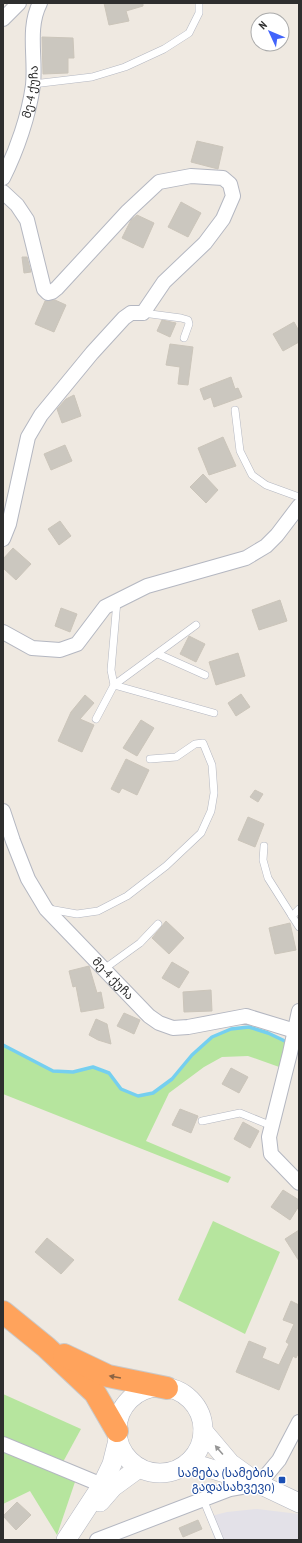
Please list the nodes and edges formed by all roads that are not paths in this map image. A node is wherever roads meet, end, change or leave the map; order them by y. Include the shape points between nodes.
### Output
1 (19, 3) edge
2 (40, 3) edge
3 (199, 3) edge
4 (3, 18) edge
5 (33, 84) junction
6 (3, 178) edge
7 (3, 192) edge
8 (143, 313) junction
9 (184, 338) dead end
10 (235, 410) dead end
11 (299, 497) edge
12 (299, 506) edge
13 (3, 539) edge
14 (117, 601) junction
15 (196, 625) dead end
16 (3, 632) edge
17 (158, 654) junction
18 (204, 675) dead end
19 (114, 685) junction
20 (214, 712) dead end
21 (96, 719) dead end
22 (150, 759) dead end
23 (3, 811) edge
24 (264, 846) dead end
25 (299, 908) edge
26 (46, 909) junction
27 (292, 916) junction
28 (158, 924) dead end
29 (299, 927) edge
30 (104, 969) junction
31 (299, 1011) edge
32 (294, 1039) edge
33 (202, 1121) dead end
34 (272, 1126) junction
35 (299, 1183) edge
36 (4, 1313) edge
37 (46, 1347) junction
38 (167, 1388) junction
39 (299, 1422) edge
40 (203, 1431) junction
41 (117, 1435) junction
42 (3, 1444) edge
43 (189, 1462) junction
44 (139, 1468) junction
45 (259, 1484) junction
46 (102, 1485) junction
47 (203, 1499) junction
48 (299, 1503) edge
49 (67, 1540) edge
50 (97, 1540) edge
51 (220, 1540) edge

1 - 4 street
2 - 5 street, მე-4 ქუჩა via 33,23
3 - 5 lane via 199,13 189,33 164,50 125,67 92,77
5 - 6 street, მე-4 ქუჩა via 25,120
7 - 8 street via 17,205 27,220 44,288 48,293 57,288 122,216 159,182 191,176 223,178 230,184 233,196 223,219 205,243 164,282
8 - 9 lane via 188,320
8 - 13 street via 131,314 124,318 92,353 28,436 9,524
10 - 11 lane via 240,451 252,475 266,486
12 - 14 street via 266,546 246,558 147,586
14 - 16 street via 105,607 77,644 60,650 32,648
14 - 19 lane via 111,670
15 - 17 lane
17 - 18 lane
17 - 19 lane
19 - 20 lane
19 - 21 lane
22 - 26 lane via 176,758 195,744 203,743 212,765 214,793 211,811 201,834 166,866 127,896 98,911 76,914
23 - 26 street, მე-4 ქუჩა via 28,879
24 - 27 lane via 263,860 268,878
25 - 27 lane
26 - 30 street, მე-4 ქუჩა
27 - 29 lane
28 - 30 lane via 140,943
30 - 32 street, მე-4 ქუჩა via 148,1016 173,1028 246,1016
31 - 32 street
32 - 34 street
33 - 34 lane via 240,1113
34 - 35 street via 269,1137 271,1154
36 - 37 highway
38 -> 37 highway via 108,1376
37 - 41 highway via 95,1393
38 - 40 main road via 183,1394 196,1406
38 - 41 main road via 148,1389 125,1404
39 - 45 street via 279,1460
40 - 43 main road via 199,1448
45 -> 40 main road via 230,1463
41 - 44 main road via 125,1456
41 - 46 main road via 112,1464
42 - 46 street
43 - 44 main road via 165,1473
43 - 45 main road
44 - 49 main road via 113,1487
45 - 47 street via 230,1489
45 - 48 main road
46 - 49 main road
47 - 50 street
47 - 51 lane

